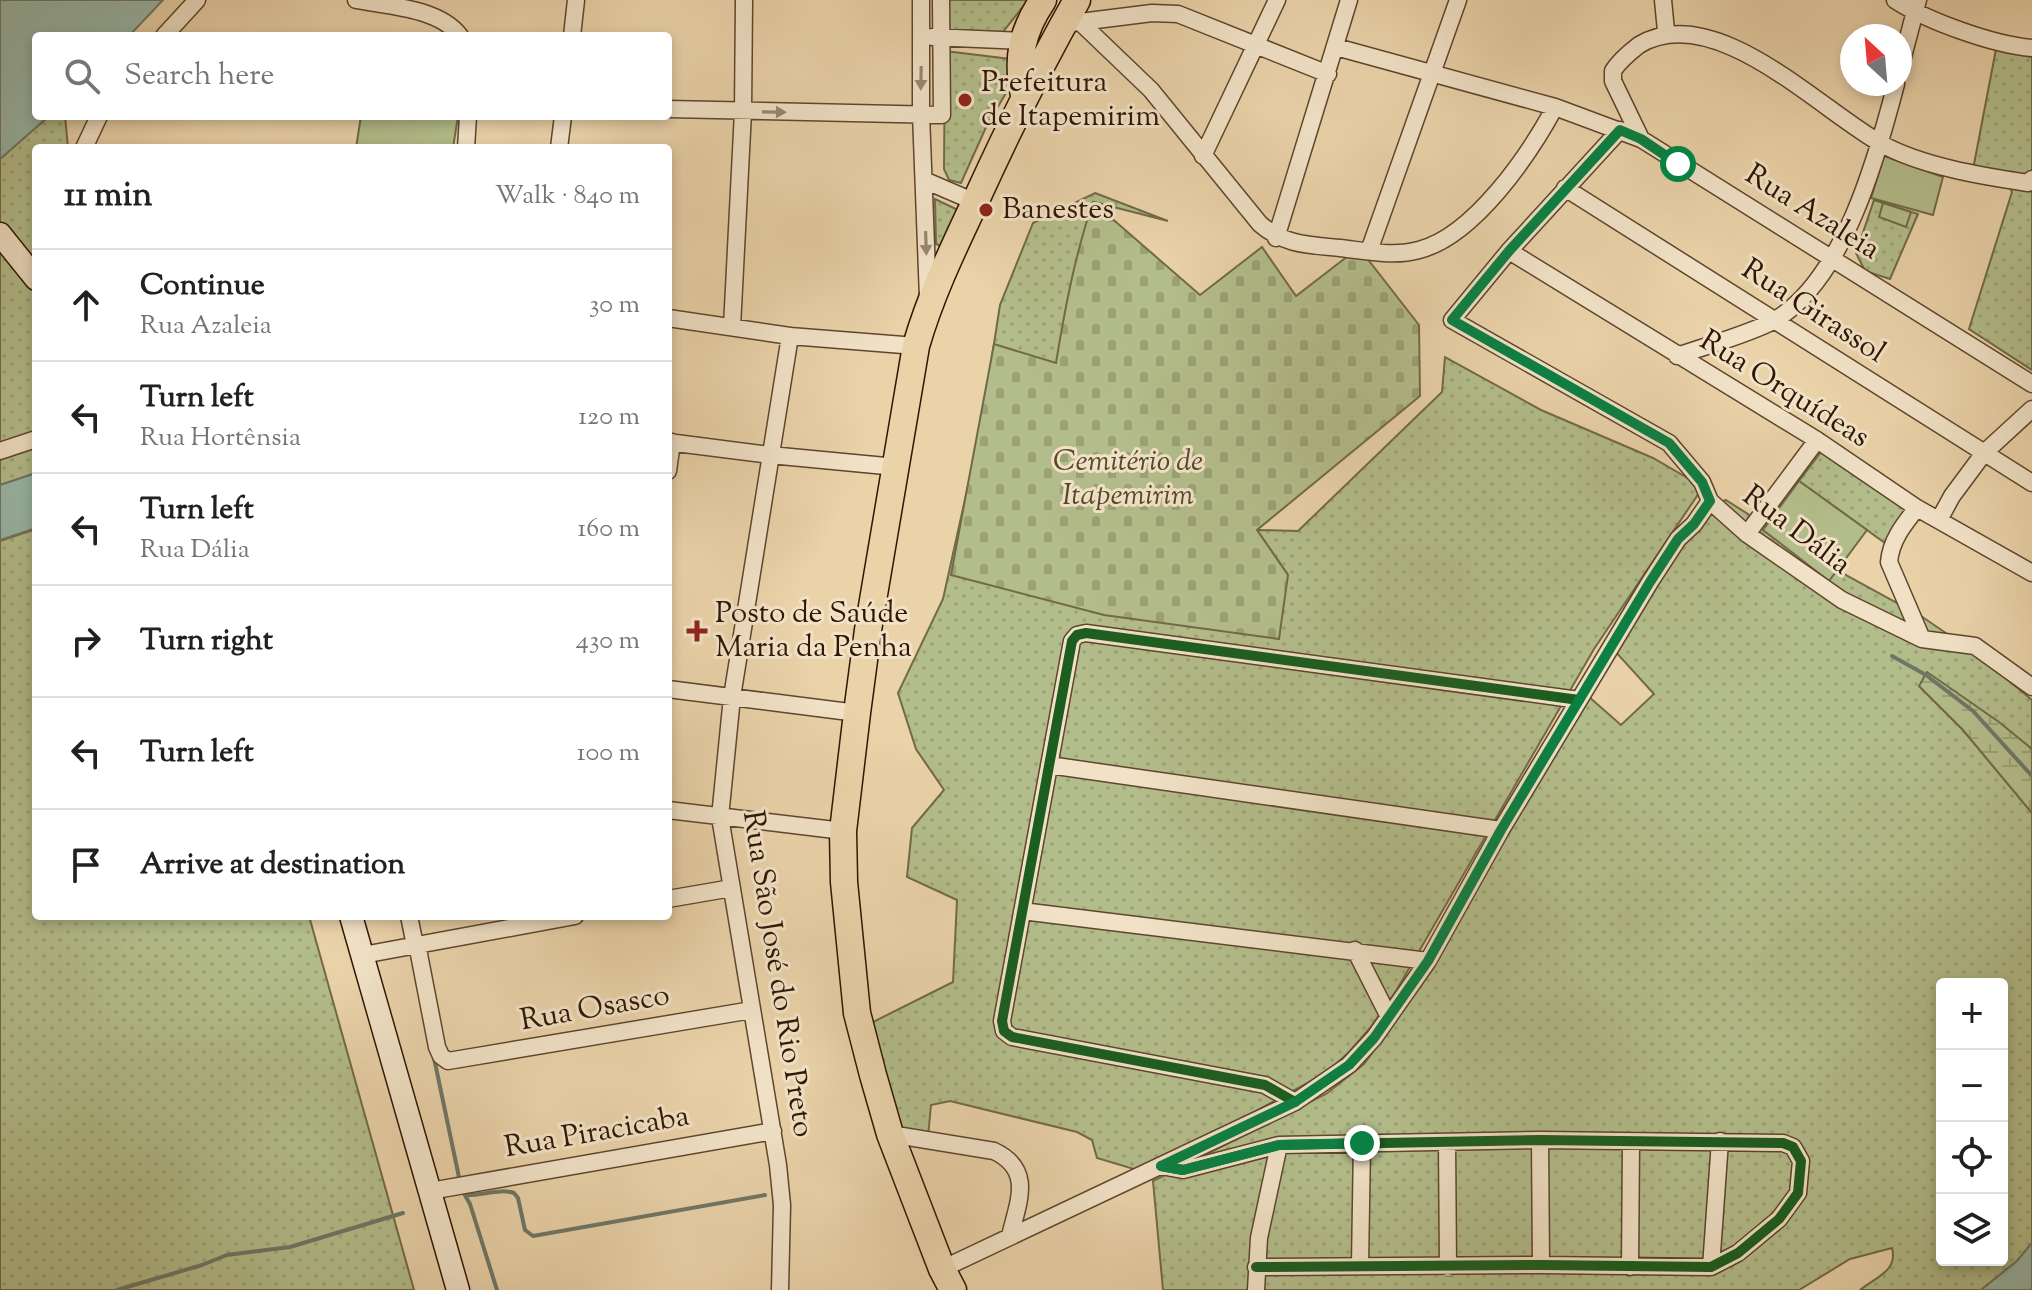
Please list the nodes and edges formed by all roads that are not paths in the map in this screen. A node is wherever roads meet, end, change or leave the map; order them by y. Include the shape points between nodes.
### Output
1 (197, 0) edge
2 (356, 0) edge
3 (576, 0) edge
4 (744, 0) edge
5 (921, 0) edge
6 (941, 0) edge
7 (1043, 0) edge
8 (1277, 0) edge
9 (1349, 0) edge
10 (1458, 0) edge
11 (1663, 0) edge
12 (1895, 0) edge
13 (1916, 6) edge
14 (1073, 15) edge
15 (1666, 31) junction
16 (168, 32) edge
17 (456, 32) edge
18 (572, 32) edge
19 (922, 37) junction
20 (943, 37) junction
21 (1022, 41) junction
22 (1257, 45) junction
23 (1336, 47) junction
24 (2032, 48) edge
25 (1328, 74) junction
26 (1433, 74) junction
27 (1024, 95) junction
28 (1893, 96) edge
29 (1555, 107) junction
30 (672, 109) edge
31 (743, 112) junction
32 (921, 114) junction
33 (97, 120) edge
34 (468, 120) edge
35 (562, 120) edge
36 (1620, 130) junction
37 (1641, 139) junction
38 (86, 144) edge
39 (466, 144) edge
40 (560, 144) edge
41 (1881, 144) junction
42 (1203, 156) junction
43 (924, 180) junction
44 (2031, 183) edge
45 (1565, 188) junction
46 (975, 202) junction
47 (0, 234) edge
48 (1276, 238) junction
49 (1369, 251) junction
50 (1509, 251) junction
51 (1833, 258) junction
52 (32, 274) edge
53 (928, 306) junction
54 (672, 319) edge
55 (1774, 320) junction
56 (732, 327) junction
57 (790, 336) junction
58 (916, 346) junction
59 (1677, 356) junction
60 (2032, 384) edge
61 (2032, 409) edge
62 (32, 440) edge
63 (1817, 440) junction
64 (672, 442) edge
65 (0, 451) edge
66 (1984, 453) junction
67 (770, 455) junction
68 (896, 467) junction
69 (2032, 483) edge
70 (1710, 501) junction
71 (1917, 508) junction
72 (1939, 520) junction
73 (1747, 534) junction
74 (2032, 573) edge
75 (1922, 639) junction
76 (2032, 687) edge
77 (672, 690) edge
78 (732, 697) junction
79 (1579, 700) junction
80 (857, 713) junction
81 (1049, 765) junction
82 (672, 811) edge
83 (720, 817) junction
84 (1501, 830) junction
85 (843, 831) junction
86 (732, 888) junction
87 (672, 898) edge
88 (1022, 911) junction
89 (352, 920) edge
90 (410, 920) edge
91 (552, 920) edge
92 (416, 944) junction
93 (1355, 950) junction
94 (363, 955) junction
95 (1428, 961) junction
96 (752, 1010) junction
97 (1389, 1017) junction
98 (1295, 1102) junction
99 (773, 1131) junction
100 (890, 1134) junction
101 (1540, 1140) junction
102 (1720, 1141) junction
103 (1447, 1142) junction
104 (1362, 1143) junction
105 (1631, 1143) junction
106 (1279, 1145) junction
107 (1161, 1166) junction
108 (430, 1191) junction
109 (1010, 1236) junction
110 (1360, 1265) junction
111 (1541, 1265) junction
112 (1256, 1267) junction
113 (1448, 1267) junction
114 (1630, 1267) junction
115 (1711, 1267) junction
116 (947, 1279) edge
117 (458, 1290) edge
118 (779, 1290) edge
119 (1256, 1290) edge

1 - 16 street
2 - 17 street via 436,19
3 - 18 street
4 - 31 street
5 - 19 street
6 - 20 street
7 - 21 main road
8 - 22 street
9 - 23 street
10 - 26 street
11 - 15 street
12 - 13 street
13 - 24 street via 1997,41
14 - 22 street via 1178,14
14 - 27 main road
14 - 42 street via 1151,90
15 - 37 street via 1636,47 1613,71
15 - 41 street via 1735,44
19 - 20 street
19 -> 32 street
20 - 21 street
20 - 32 street via 942,115
21 - 27 main road
22 - 25 street
22 - 42 street
23 - 25 street
23 - 26 street, Rua Azaleia
25 - 48 street
26 - 29 street, Rua Azaleia
26 - 49 street
27 - 46 main road
28 - 41 street
29 - 36 street, Rua Azaleia
29 - 49 street via 1526,154 1464,227 1420,250
30 - 31 street
31 -> 32 street
31 - 56 street
32 - 43 street
33 - 38 street
34 - 39 street
35 - 40 street
36 - 37 street, Rua Azaleia
36 - 45 street
37 - 51 street, Rua Azaleia
41 - 44 street via 1934,164
41 - 51 street
42 - 48 street
43 - 46 street
43 -> 53 street
45 - 50 street
45 - 55 street, Rua Girassol
46 - 53 main road
47 - 52 main road
48 - 49 street
50 - 59 street, Rua Orquídeas
50 - 70 street, Rua Dália via 1452,320 1669,443 1702,482
51 - 55 street via 1811,289
51 - 60 street, Rua Azaleia
53 - 58 main road
54 - 56 street
55 - 59 street
55 - 66 street, Rua Girassol
56 - 57 street
57 - 58 street
57 - 67 street, Rua São José do Rio Preto
58 - 68 main road
59 - 63 street, Rua Orquídeas
61 - 66 street
62 - 65 street
63 - 71 street, Rua Orquídeas
63 - 73 street
64 - 67 street
66 - 69 street, Rua Girassol
66 - 72 street
67 - 68 street
67 - 78 street, Rua São José do Rio Preto
68 - 80 main road
70 - 73 street, Rua Dália
70 - 79 street via 1666,557
71 - 72 street, Rua Orquídeas
71 - 75 street via 1895,537 1889,562
72 - 74 street, Rua Orquídeas
73 - 75 street, Rua Dália via 1842,600
75 - 76 street, Rua Dália via 1975,646
77 - 78 street
78 - 80 street
78 - 83 street, Rua São José do Rio Preto
79 - 81 street via 1086,633 1072,641
79 - 84 street
80 - 85 main road
81 - 84 street
81 - 88 street
82 - 83 street
83 - 85 street
83 - 86 street, Rua São José do Rio Preto
84 - 95 street
85 - 100 main road via 857,1013
86 - 87 street
86 - 96 street, Rua São José do Rio Preto
88 - 93 street
88 - 98 street via 1002,1021 1012,1037 1265,1085
89 - 94 main road
90 - 92 street
91 - 92 street
92 - 94 street
92 - 96 street, Rua Osasco via 437,1047 448,1061
93 - 95 street
93 - 97 street
94 - 108 main road
95 - 97 street
96 - 99 street, Rua São José do Rio Preto
97 - 98 street via 1349,1065
98 - 107 street
99 - 108 street, Rua Piracicaba
99 - 118 street, Rua São José do Rio Preto via 782,1205
100 - 109 street via 1007,1157 1021,1187
100 - 116 main road
101 - 103 street
101 - 105 street
101 - 111 street
102 - 105 street
102 - 115 street
102 - 115 street via 1783,1143 1797,1153 1801,1177 1798,1193 1779,1219 1738,1253
103 - 104 street
103 - 113 street
104 - 106 street
104 - 110 street
105 - 114 street
106 - 107 street via 1183,1170
106 - 112 street
107 - 109 street
108 - 117 main road
109 - 116 street
110 - 112 street
110 - 113 street
111 - 113 street
111 - 114 street
112 - 119 street
114 - 115 street

